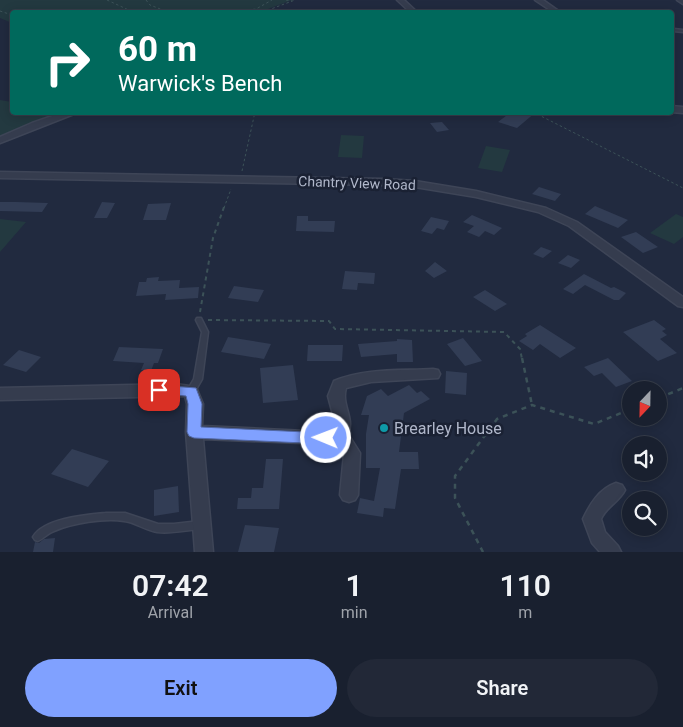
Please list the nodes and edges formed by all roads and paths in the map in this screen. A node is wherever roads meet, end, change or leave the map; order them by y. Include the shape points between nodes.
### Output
1 (107, 0) edge
2 (146, 0) edge
3 (272, 0) edge
4 (286, 0) edge
5 (400, 0) edge
6 (538, 0) edge
7 (294, 1) edge
8 (129, 10) edge
9 (163, 10) edge
10 (247, 10) edge
11 (269, 10) edge
12 (412, 10) edge
13 (554, 10) edge
14 (674, 30) dead end
15 (683, 31) edge
16 (66, 115) edge
17 (254, 115) edge
18 (539, 115) edge
19 (0, 140) edge
20 (0, 175) edge
21 (240, 180) junction
22 (683, 188) edge
23 (683, 303) edge
24 (199, 320) junction
25 (433, 374) dead end
26 (683, 388) edge
27 (191, 391) junction
28 (0, 394) edge
29 (668, 394) edge
30 (532, 405) junction
31 (622, 413) edge
32 (194, 432) junction
33 (340, 435) junction
34 (616, 490) dead end
35 (349, 496) dead end
36 (202, 525) junction
37 (38, 537) dead end
38 (204, 552) edge
39 (483, 552) edge
40 (612, 552) edge

1 - 8 path
2 - 9 path
3 - 10 path
4 - 7 path
5 - 12 street
6 - 13 street
7 - 11 path
14 - 15 lane
16 - 19 street
17 - 21 path
18 - 22 path
20 - 21 street, Chantry View Road
21 - 23 street, Chantry View Road via 409,183 522,204 573,224
21 - 24 path via 234,183 213,238
24 - 27 lane via 205,332 198,379
24 - 30 path via 329,320 335,328 504,332 520,349
25 - 33 street via 348,380 339,385 336,396 344,426
26 - 29 path
27 - 28 street
27 - 32 street via 195,404
30 - 31 path via 594,424
30 - 39 path via 497,419 455,476 455,498
32 - 33 street via 326,438
32 - 36 street
33 - 35 street via 352,453
34 - 40 street via 598,506 592,519 598,537
36 - 37 lane via 158,528 124,517 104,517 59,524 41,532
36 - 38 street

